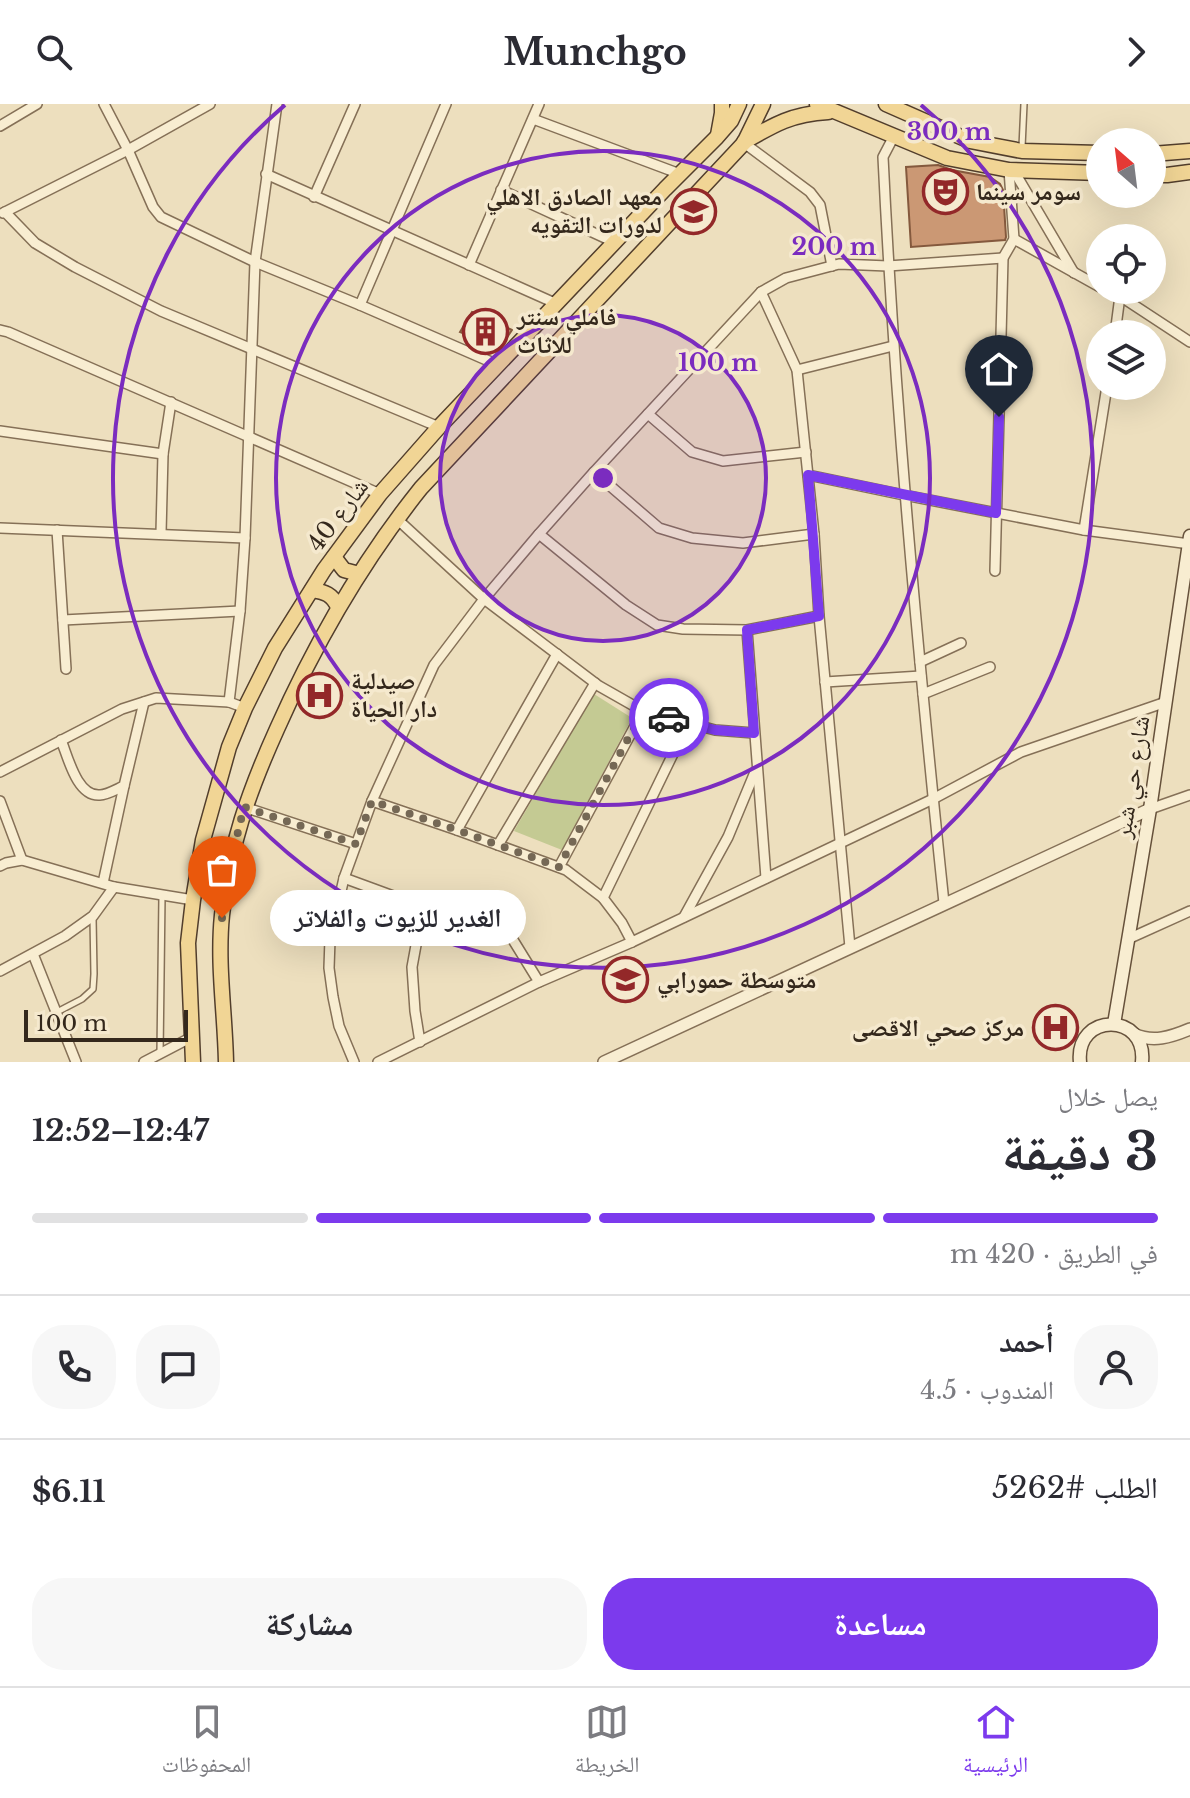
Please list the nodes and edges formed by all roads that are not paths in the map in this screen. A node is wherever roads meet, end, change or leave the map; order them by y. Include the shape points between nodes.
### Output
1 (37, 104) edge
2 (104, 104) edge
3 (210, 104) edge
4 (277, 104) edge
5 (355, 104) edge
6 (446, 104) edge
7 (539, 104) edge
8 (722, 104) edge
9 (739, 104) edge
10 (763, 104) edge
11 (817, 104) edge
12 (886, 104) edge
13 (1024, 104) edge
14 (835, 111) junction
15 (533, 119) junction
16 (0, 126) edge
17 (894, 136) junction
18 (717, 137) junction
19 (744, 143) junction
20 (128, 150) junction
21 (1022, 151) junction
22 (1190, 151) edge
23 (1086, 153) edge
24 (1166, 153) edge
25 (1011, 170) junction
26 (1190, 172) edge
27 (1086, 173) edge
28 (266, 174) junction
29 (680, 174) junction
30 (1166, 174) edge
31 (1166, 177) edge
32 (1190, 183) edge
33 (501, 190) junction
34 (314, 197) junction
35 (3, 213) edge
36 (391, 230) junction
37 (1014, 239) junction
38 (616, 243) junction
39 (1003, 258) junction
40 (255, 262) junction
41 (469, 265) junction
42 (832, 266) junction
43 (888, 266) junction
44 (1074, 273) junction
45 (1086, 279) edge
46 (761, 292) junction
47 (557, 304) junction
48 (1132, 304) edge
49 (360, 305) junction
50 (0, 330) edge
51 (1190, 342) edge
52 (893, 346) junction
53 (251, 347) junction
54 (498, 365) junction
55 (797, 370) junction
56 (1105, 400) edge
57 (171, 402) junction
58 (648, 414) junction
59 (439, 427) junction
60 (0, 431) edge
61 (249, 438) junction
62 (806, 452) junction
63 (163, 454) junction
64 (594, 472) junction
65 (808, 475) junction
66 (380, 494) junction
67 (904, 495) junction
68 (996, 513) junction
69 (397, 519) junction
70 (0, 528) edge
71 (57, 530) junction
72 (1084, 530) junction
73 (161, 533) junction
74 (539, 534) junction
75 (814, 534) junction
76 (245, 538) junction
77 (1190, 542) edge
78 (334, 557) junction
79 (995, 571) dead end
80 (359, 574) junction
81 (312, 590) junction
82 (484, 599) junction
83 (338, 607) junction
84 (240, 611) junction
85 (819, 616) junction
86 (63, 620) junction
87 (747, 630) junction
88 (961, 643) dead end
89 (557, 654) junction
90 (920, 662) junction
91 (990, 667) dead end
92 (66, 669) dead end
93 (921, 676) junction
94 (825, 682) junction
95 (595, 683) junction
96 (923, 694) junction
97 (144, 702) junction
98 (229, 702) junction
99 (1166, 702) junction
100 (245, 708) junction
101 (643, 711) junction
102 (688, 723) junction
103 (754, 733) junction
104 (61, 740) junction
105 (757, 769) junction
106 (0, 772) edge
107 (124, 786) junction
108 (1190, 795) edge
109 (933, 799) junction
110 (0, 801) edge
111 (372, 801) junction
112 (244, 807) junction
113 (1150, 809) junction
114 (457, 830) junction
115 (841, 843) junction
116 (356, 844) junction
117 (498, 845) junction
118 (22, 860) junction
119 (0, 866) edge
120 (559, 867) junction
121 (344, 878) junction
122 (766, 878) junction
123 (103, 883) junction
124 (114, 887) junction
125 (162, 895) junction
126 (603, 898) junction
127 (193, 900) junction
128 (944, 903) junction
129 (423, 907) junction
130 (1190, 911) edge
131 (93, 916) junction
132 (684, 917) junction
133 (1128, 939) junction
134 (632, 942) junction
135 (850, 947) junction
136 (33, 954) junction
137 (0, 971) edge
138 (539, 982) junction
139 (57, 1013) junction
140 (1114, 1024) junction
141 (1190, 1029) edge
142 (1134, 1034) junction
143 (192, 1037) junction
144 (420, 1042) junction
145 (160, 1055) junction
146 (1079, 1061) edge
147 (76, 1062) edge
148 (144, 1062) edge
149 (193, 1062) edge
150 (226, 1062) edge
151 (354, 1062) edge
152 (378, 1062) edge
153 (604, 1062) edge
154 (1142, 1062) edge

1 - 16 street
2 - 20 street
3 - 20 street
4 - 28 street
5 - 34 street
6 - 36 street
7 - 15 street
8 - 18 main road
9 - 18 main road, شارع 40
10 - 19 main road, شارع 40
11 - 14 main road
12 - 21 main road via 970,141
13 - 21 lane
14 - 17 main road
14 - 19 main road via 785,119
15 - 29 street
15 - 33 street
17 - 25 main road via 947,158
17 - 43 street via 883,157
18 - 29 main road, شارع 40
19 - 42 street via 820,205
19 - 69 main road, شارع 40
20 - 35 street
20 - 40 street via 161,217
21 - 23 main road
22 - 24 main road
25 - 27 main road
25 - 37 street
25 - 44 street
26 - 30 main road
28 - 34 street
28 - 40 street
29 - 38 main road, شارع 40
31 - 32 main road
33 - 38 street
33 - 41 street
34 - 36 street
35 - 53 street via 35,243 75,267 161,311
36 - 41 street
36 - 49 street
37 - 39 street
37 - 44 street
38 - 47 main road, شارع 40
39 - 43 street
39 - 68 street
40 - 49 street
40 - 53 street
41 - 47 street
42 - 43 street
42 - 46 street via 786,278
43 - 52 street
44 - 45 street
46 - 55 street
46 - 58 street
47 - 54 main road, شارع 40
48 - 51 street
49 - 54 street
50 - 57 street
52 - 55 street
52 - 67 street
53 - 59 street
53 - 61 street
54 - 59 main road, شارع 40
55 - 62 street
56 - 72 street
57 - 61 street
57 - 63 street
58 - 62 street via 692,452 723,461
58 - 64 street
59 - 66 main road, شارع 40
60 - 63 street
61 - 66 street
61 - 76 street
62 - 65 street
63 - 73 street
64 - 74 street
64 - 75 street via 659,528 692,538 743,543
65 - 67 street
65 - 75 street
66 - 78 main road, شارع 40
67 - 68 street
67 - 90 street
68 - 72 street
68 - 79 street
69 - 80 main road, شارع 40
69 - 82 street
70 - 71 street
71 - 73 street
71 - 86 street
72 - 77 street
73 - 76 street
74 - 82 street
74 - 87 street via 657,625
75 - 85 street
76 - 84 street
77 - 99 main road, شارع حي شبر
78 - 80 main road via 344,570
78 - 81 main road, شارع 40
80 - 83 main road, شارع 40
81 - 83 main road via 329,594
81 - 100 main road, شارع 40
82 - 89 street
82 - 111 street via 434,665
83 - 112 main road, شارع 40 via 287,705
84 - 86 street
84 - 98 street
85 - 87 street
85 - 94 street
86 - 92 street
87 - 103 street
88 - 90 street
89 - 95 street
89 - 114 street
90 - 93 street
91 - 96 street
93 - 94 street
93 - 96 street
94 - 115 street
95 - 101 street
95 - 117 street
96 - 109 street
97 - 98 street
97 - 104 street
97 - 107 street
98 - 100 street
99 - 109 street via 1021,752
99 - 113 main road, شارع حي شبر
100 - 127 main road, شارع 40 via 203,840
101 - 102 street
101 - 120 street
102 - 103 street
102 - 126 street
103 - 105 street
104 - 106 street
104 - 107 street via 86,791 99,795
105 - 122 street
105 - 132 street via 728,837
107 - 123 street
108 - 113 street
109 - 115 street
109 - 128 street
110 - 118 street
111 - 114 street
111 - 116 street
112 - 116 street
112 - 150 main road, شارع 40 via 222,918
113 - 128 street
113 - 133 main road, شارع حي شبر
114 - 117 street
115 - 122 street
115 - 135 street
116 - 121 street
117 - 120 street
118 - 119 street
118 - 123 street
120 - 126 street
121 - 129 street
121 - 151 street via 329,968 339,1026
122 - 132 street
123 - 124 street
124 - 125 street
124 - 131 street
125 - 127 street
125 - 145 lane
126 - 134 street
127 - 143 main road, شارع 40 via 188,943
128 - 135 street
129 - 138 street via 510,935
129 - 144 street via 412,967
130 - 133 street
131 - 136 street
131 - 139 lane via 93,989
132 - 134 street
133 - 140 main road, شارع حي شبر
134 - 138 street
135 - 153 street
136 - 137 street
136 - 139 street
138 - 144 street
139 - 147 street
140 - 142 main road
140 - 146 main road via 1088,1033
141 - 142 street via 1166,1038
142 - 154 main road
143 - 145 street
143 - 149 main road, شارع 40
144 - 152 street
145 - 148 street

